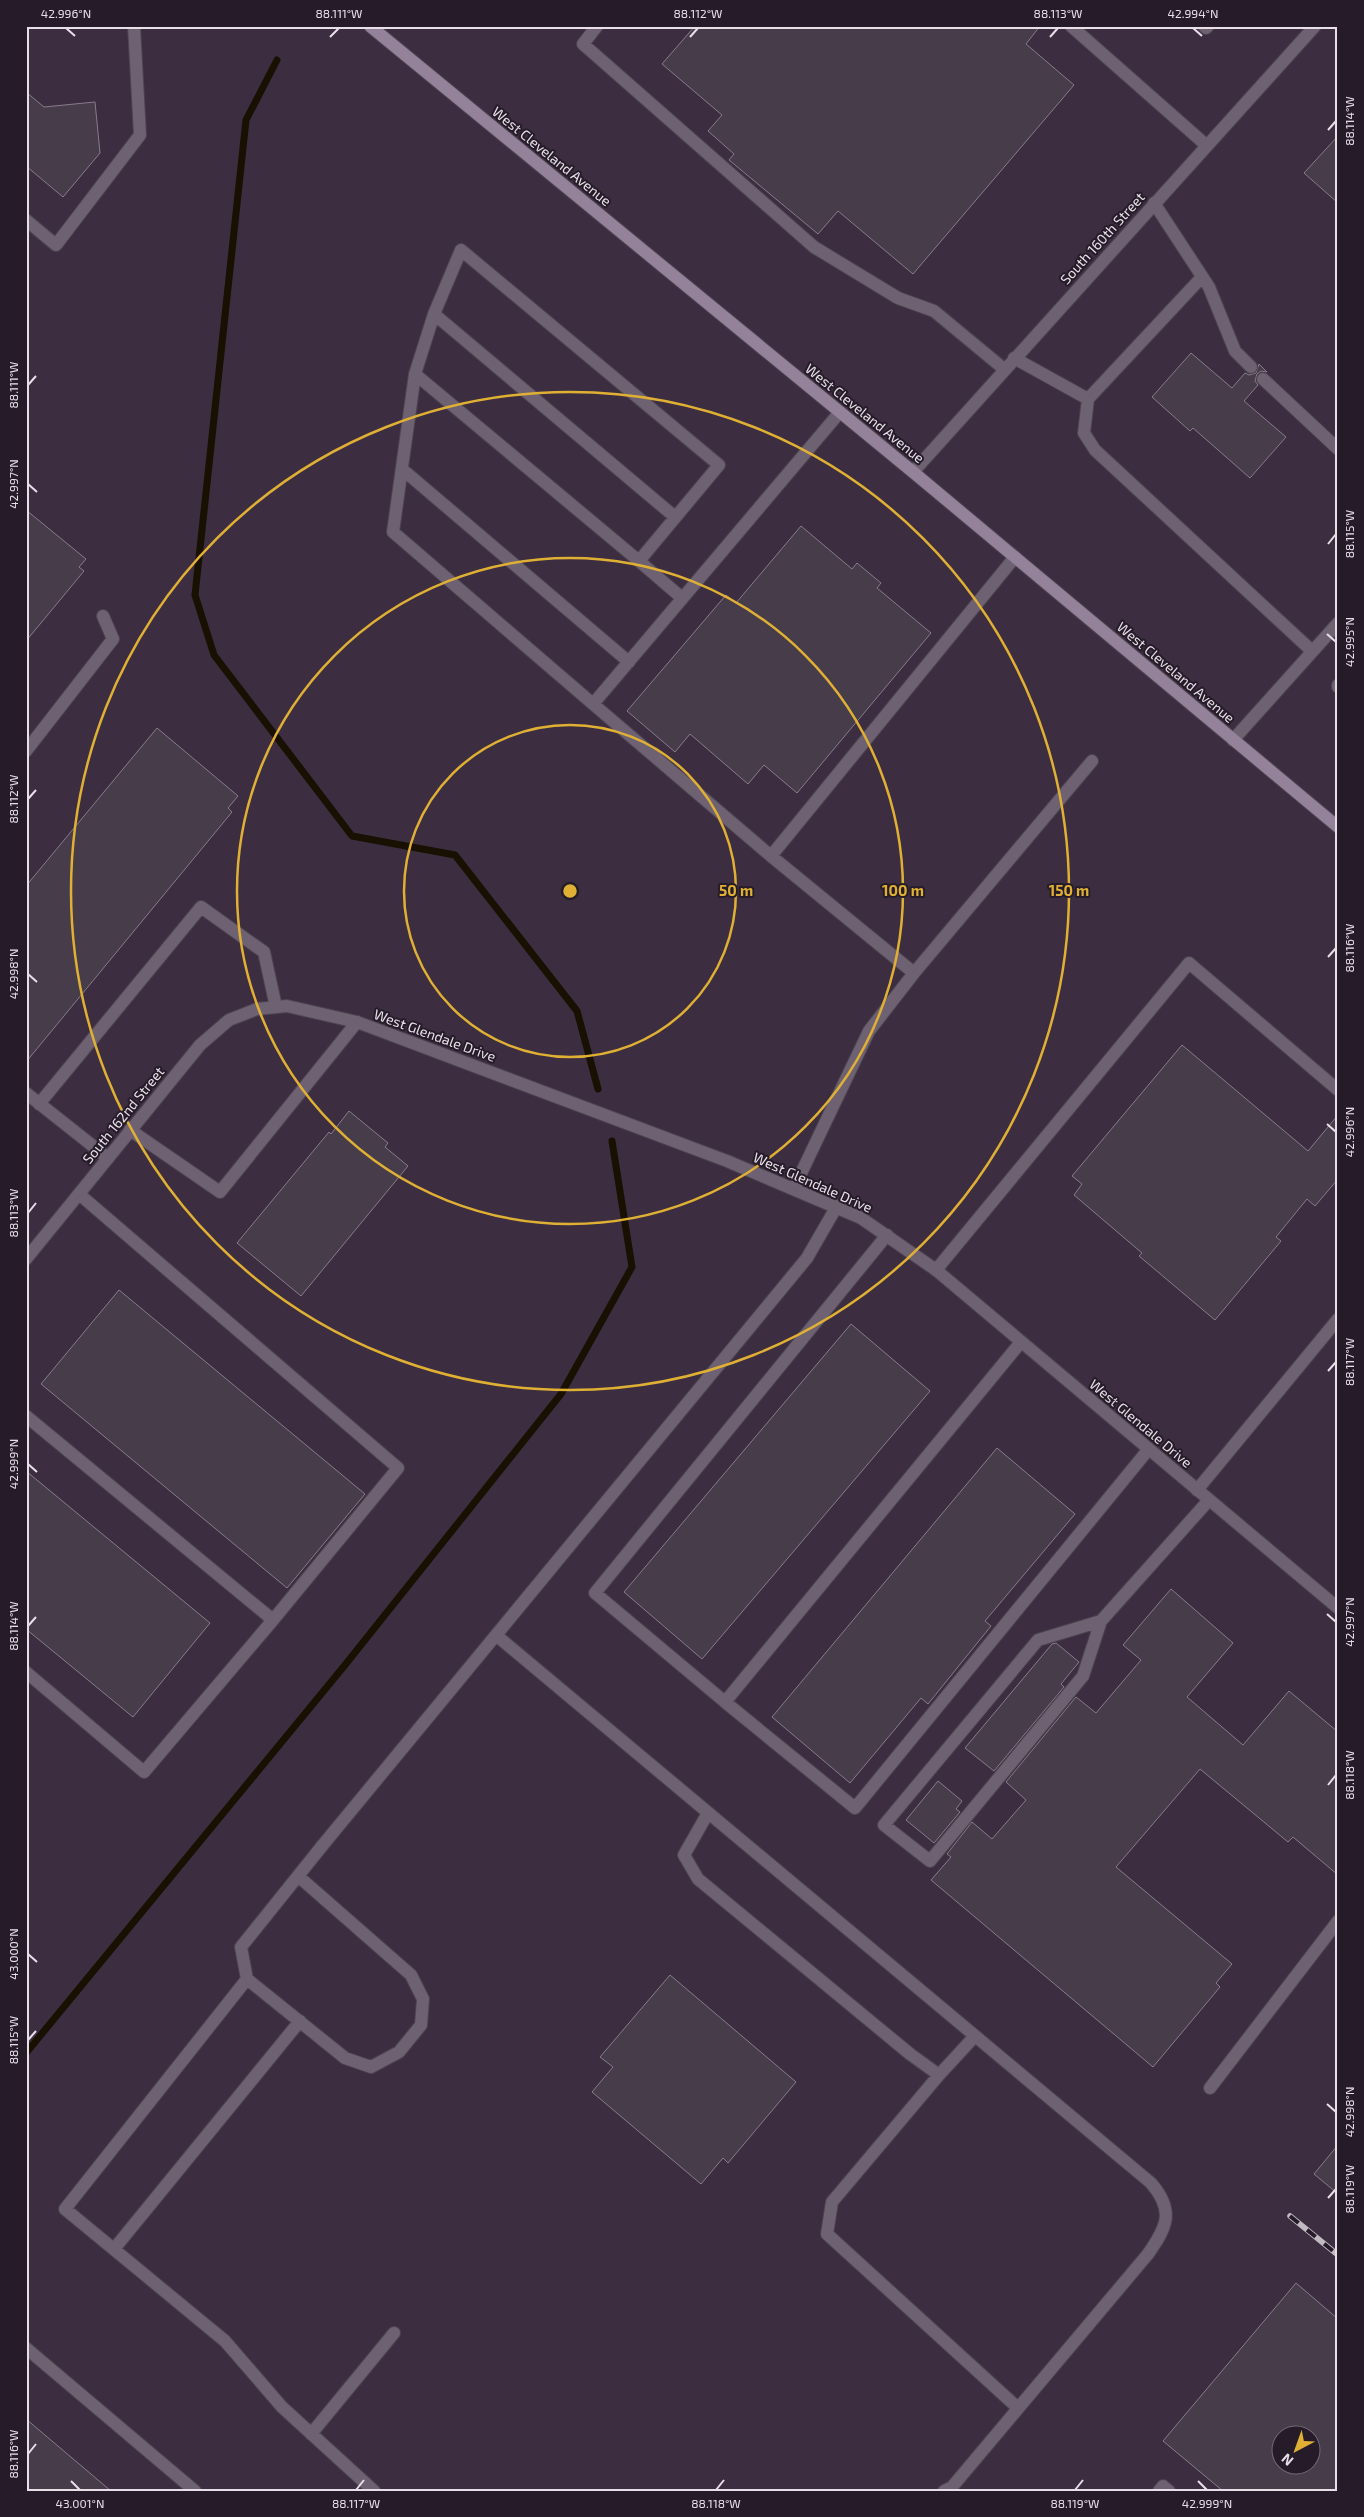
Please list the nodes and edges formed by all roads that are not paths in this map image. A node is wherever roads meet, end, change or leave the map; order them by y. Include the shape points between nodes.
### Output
1 (134, 26) edge
2 (370, 26) edge
3 (597, 26) edge
4 (1071, 26) edge
5 (1204, 26) edge
6 (1208, 26) edge
7 (1315, 26) edge
8 (1206, 145) junction
9 (1154, 203) junction
10 (26, 220) edge
11 (1202, 277) junction
12 (434, 314) junction
13 (1014, 358) junction
14 (1251, 367) dead end
15 (1004, 369) junction
16 (415, 374) junction
17 (1263, 379) dead end
18 (1088, 399) junction
19 (840, 412) junction
20 (1338, 449) edge
21 (402, 469) junction
22 (913, 472) junction
23 (675, 517) junction
24 (1015, 558) junction
25 (639, 561) junction
26 (682, 598) junction
27 (103, 616) dead end
28 (1338, 623) edge
29 (1312, 652) junction
30 (628, 662) junction
31 (593, 704) junction
32 (1233, 740) junction
33 (26, 751) edge
34 (1092, 760) dead end
35 (1338, 827) edge
36 (771, 856) junction
37 (914, 973) junction
38 (276, 1007) junction
39 (257, 1008) joint
40 (357, 1022) junction
41 (1338, 1090) edge
42 (26, 1093) edge
43 (40, 1104) junction
44 (130, 1130) junction
45 (108, 1158) junction
46 (794, 1188) junction
47 (79, 1194) junction
48 (837, 1206) junction
49 (887, 1235) junction
50 (26, 1258) edge
51 (936, 1270) junction
52 (1338, 1320) edge
53 (1022, 1342) junction
54 (26, 1416) edge
55 (1148, 1450) junction
56 (1197, 1490) junction
57 (1209, 1500) junction
58 (1338, 1608) edge
59 (273, 1620) junction
60 (1101, 1622) junction
61 (497, 1636) junction
62 (26, 1672) edge
63 (725, 1702) junction
64 (708, 1813) junction
65 (298, 1876) junction
66 (1338, 1921) edge
67 (247, 1979) junction
68 (300, 2021) junction
69 (975, 2036) junction
70 (939, 2075) junction
71 (1210, 2088) dead end
72 (114, 2249) junction
73 (394, 2333) dead end
74 (26, 2348) edge
75 (1018, 2408) junction
76 (311, 2434) junction
77 (195, 2491) edge
78 (374, 2491) edge
79 (944, 2491) edge
80 (1159, 2491) edge
81 (1169, 2491) edge

1 - 10 street via 140,135 56,245
2 - 19 main road, West Cleveland Avenue
3 - 15 street via 583,44 814,247 898,298 934,311
4 - 8 street
5 - 6 street
7 - 8 street, South 160th Street
8 - 9 street, South 160th Street
9 - 11 street
9 - 13 street, South 160th Street
11 - 14 street via 1236,351
11 - 18 street
12 - 16 street
12 - 23 street
12 - 23 street via 460,250 719,465
13 - 15 street, South 160th Street
13 - 18 street
15 - 22 street, South 160th Street
16 - 21 street
16 - 25 street
17 - 20 street
18 - 29 street via 1084,433 1095,450
19 - 22 main road, West Cleveland Avenue
19 - 26 street
21 - 30 street
21 - 31 street via 393,532
22 - 24 main road, West Cleveland Avenue
23 - 25 street
24 - 32 main road, West Cleveland Avenue
24 - 36 street
25 - 26 street
26 - 30 street
27 - 33 street via 113,639
28 - 29 street
29 - 32 street
30 - 31 street
31 - 36 street
32 - 35 main road, West Cleveland Avenue
34 - 37 street
36 - 37 street
37 - 46 street via 869,1030
38 - 39 street, West Glendale Drive
38 - 40 street, West Glendale Drive via 287,1006
38 - 43 street via 264,952 201,908
39 - 44 street, South 162nd Street via 229,1020 210,1034
40 - 44 street via 220,1192
40 - 46 street, West Glendale Drive
41 - 51 street via 1189,963
42 - 43 street
43 - 45 street
44 - 45 street, South 162nd Street
45 - 47 street, South 162nd Street
46 - 48 street, West Glendale Drive
47 - 50 street, South 162nd Street
47 - 59 street via 398,1468
48 - 49 street, West Glendale Drive
48 - 61 street via 807,1258
49 - 51 street, West Glendale Drive
49 - 63 street via 595,1593
51 - 53 street, West Glendale Drive
52 - 56 street
53 - 55 street, West Glendale Drive
53 - 63 street
54 - 59 street
55 - 56 street, West Glendale Drive
55 - 63 street via 855,1808
56 - 57 street, West Glendale Drive
57 - 58 street, West Glendale Drive
57 - 60 street
59 - 62 street via 144,1772
60 - 60 street via 1083,1676 930,1861 884,1825 1038,1640
61 - 64 street
61 - 65 street
64 - 69 street
64 - 70 street via 684,1855 698,1879
65 - 67 street via 241,1947
65 - 68 street via 411,1975 423,1999 421,2025 399,2052 371,2067 345,2058
66 - 71 street
67 - 68 street
67 - 72 street via 65,2208
68 - 72 street
69 - 70 street
69 - 75 street via 1151,2183 1161,2194 1167,2216 1164,2230 1148,2254
70 - 75 street via 832,2202 827,2234
72 - 76 street via 225,2341 282,2408
73 - 76 street
74 - 77 street
75 - 79 street via 952,2487
76 - 78 street
80 - 81 street via 1163,2486

